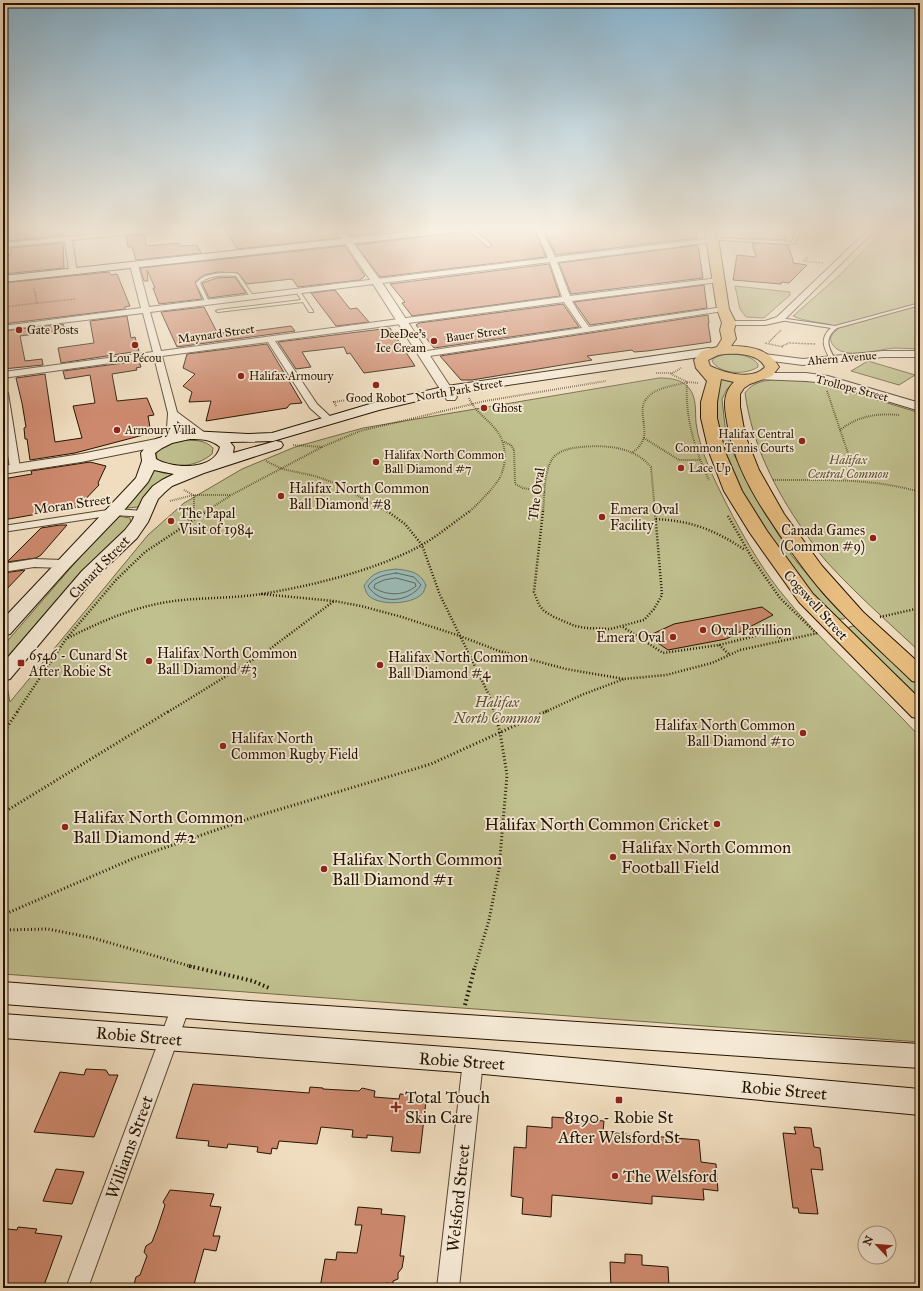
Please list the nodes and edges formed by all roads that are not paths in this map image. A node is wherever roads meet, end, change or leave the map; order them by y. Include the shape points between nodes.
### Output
1 (141, 290) edge
2 (201, 290) edge
3 (247, 290) edge
4 (305, 290) edge
5 (381, 290) edge
6 (563, 290) edge
7 (636, 290) edge
8 (720, 290) edge
9 (810, 290) edge
10 (298, 291) junction
11 (252, 297) junction
12 (566, 299) junction
13 (304, 301) junction
14 (207, 302) junction
15 (920, 304) edge
16 (723, 309) junction
17 (146, 310) junction
18 (218, 311) dead end
19 (311, 311) dead end
20 (780, 319) junction
21 (402, 322) junction
22 (729, 323) junction
23 (835, 327) junction
24 (3, 328) edge
25 (588, 330) junction
26 (270, 339) junction
27 (715, 351) junction
28 (159, 354) junction
29 (423, 354) junction
30 (920, 354) edge
31 (762, 356) junction
32 (833, 359) junction
33 (703, 374) junction
34 (3, 375) edge
35 (757, 377) junction
36 (3, 393) edge
37 (449, 394) junction
38 (920, 407) edge
39 (173, 413) junction
40 (330, 420) junction
41 (208, 436) junction
42 (163, 441) junction
43 (80, 458) junction
44 (148, 460) junction
45 (206, 466) junction
46 (9, 469) edge
47 (114, 512) junction
48 (145, 514) junction
49 (3, 529) edge
50 (63, 564) junction
51 (3, 568) edge
52 (3, 630) edge
53 (3, 675) edge
54 (920, 676) edge
55 (920, 712) edge
56 (3, 993) edge
57 (181, 1006) junction
58 (3, 1026) edge
59 (169, 1039) junction
60 (920, 1056) edge
61 (473, 1061) junction
62 (920, 1102) edge
63 (76, 1288) edge
64 (448, 1288) edge

1 - 17 street
2 - 14 lane
3 - 11 lane
4 - 10 street
5 - 21 street
6 - 12 street
7 - 12 street, Maynard Street
8 - 16 main road
9 - 20 street
10 - 11 street
10 - 13 lane
11 - 14 street
12 - 21 street, Maynard Street
12 - 25 street via 576,317
13 - 18 lane
13 - 19 lane
14 - 17 street
15 - 23 lane
16 - 22 main road
16 - 25 street, Bauer Street
17 - 24 street
17 - 28 street
20 - 22 street via 765,323
20 - 23 lane
21 - 26 street, Maynard Street
21 - 29 street
22 - 27 main road via 729,339
22 - 31 main road via 741,332
23 - 32 lane via 826,336 825,341
25 - 29 street, Bauer Street
26 - 28 street, Maynard Street
26 - 40 street via 313,406
27 - 31 main road via 741,351
27 - 33 main road via 701,360
27 - 37 main road, North Park Street
28 - 34 street, Maynard Street
28 - 39 street
29 - 37 street
30 - 32 street, Ahern Avenue via 883,354
31 - 32 street, Ahern Avenue via 802,362
31 - 35 main road, Cogswell Street via 772,367 770,371
33 - 35 main road
33 - 37 main road, North Park Street via 673,364 651,365
33 - 55 main road, Cogswell Street via 714,381 709,402 709,418 717,452 734,491 759,533 806,598
35 - 38 street, Trollope Street via 806,377 828,380
35 - 54 main road, Cogswell Street via 739,384 732,400 737,434 758,488 820,578
36 - 46 street
37 - 40 main road, North Park Street via 375,407
37 - 45 main road, North Park Street
39 - 41 street
39 - 42 street via 172,428
40 - 41 main road, North Park Street via 273,437
41 - 42 main road, North Park Street via 190,435
41 - 45 main road via 225,443 228,451 221,460
42 - 43 street
42 - 44 main road, Cunard Street via 152,447 148,453
43 - 44 street via 128,456
43 - 46 street
44 - 45 main road via 168,470 189,470
44 - 47 main road, Cunard Street via 143,479
45 - 48 main road, Cunard Street via 159,489 151,498
47 - 48 street, Moran Street
47 - 49 street, Moran Street
47 - 50 main road, Cunard Street
48 - 53 main road, Cunard Street via 131,534 88,575
50 - 51 street via 34,562
50 - 52 main road, Cunard Street
56 - 57 main road
57 - 59 street, Williams Street
57 - 60 main road
58 - 59 main road, Robie Street
59 - 61 main road, Robie Street
59 - 63 street, Williams Street
61 - 62 main road, Robie Street
61 - 64 street, Welsford Street

